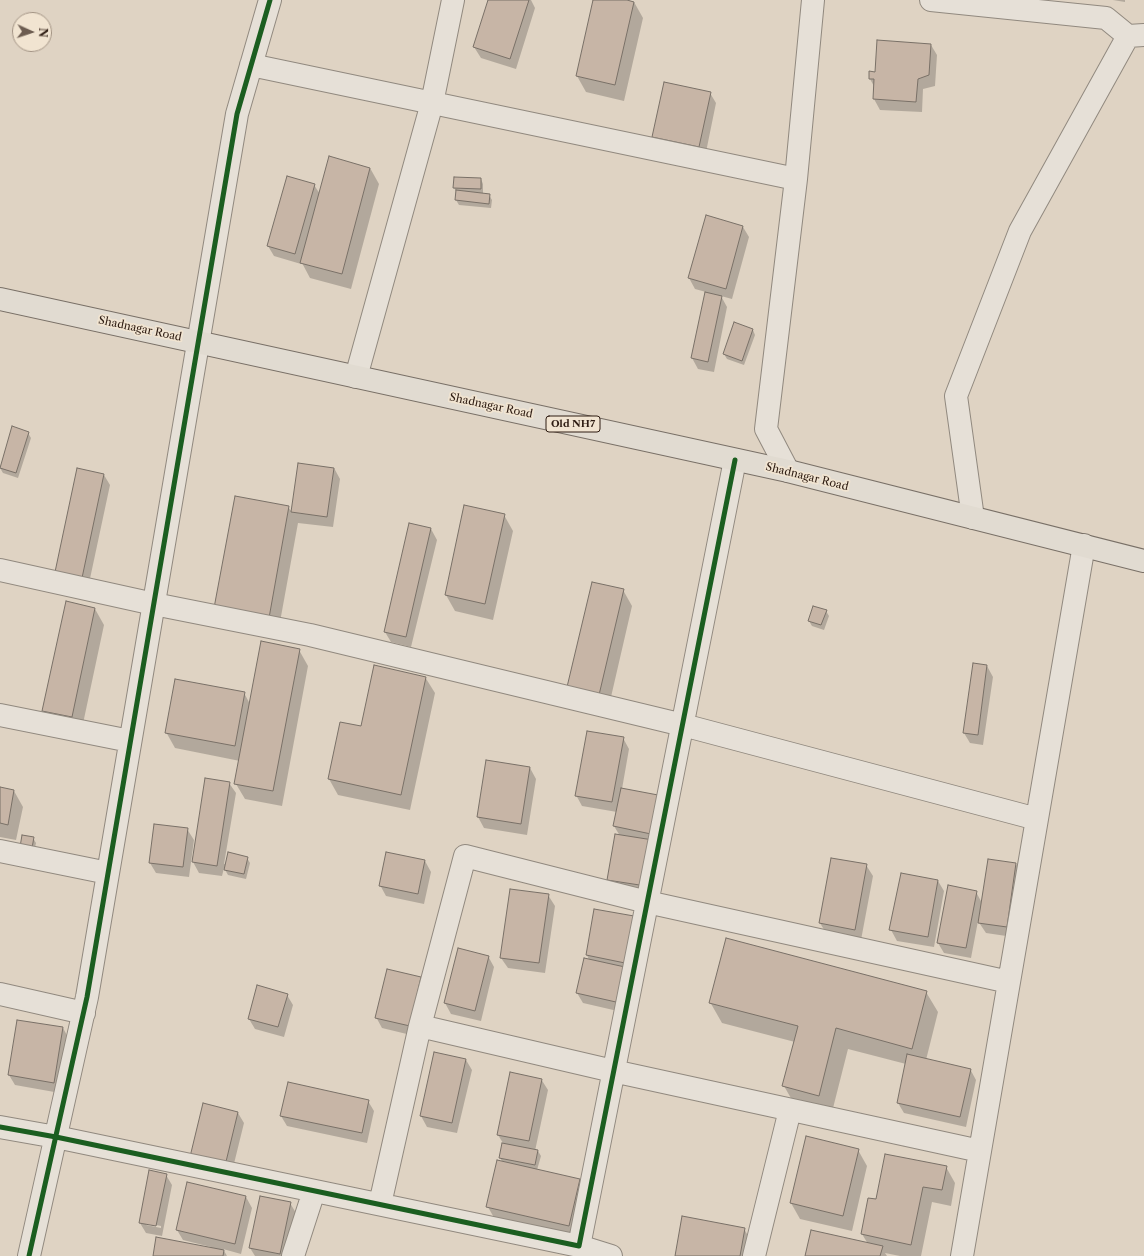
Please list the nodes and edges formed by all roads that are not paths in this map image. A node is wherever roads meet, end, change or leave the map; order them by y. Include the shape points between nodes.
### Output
1 (270, 0) edge
2 (453, 0) edge
3 (813, 0) edge
4 (931, 0) edge
5 (1009, 4) edge
6 (1136, 36) edge
7 (251, 65) junction
8 (432, 103) junction
9 (796, 179) junction
10 (0, 298) edge
11 (198, 342) junction
12 (356, 377) junction
13 (735, 460) junction
14 (788, 471) junction
15 (973, 518) junction
16 (1084, 545) junction
17 (1144, 561) edge
18 (0, 570) edge
19 (154, 604) junction
20 (0, 715) edge
21 (683, 725) junction
22 (130, 741) junction
23 (1037, 819) junction
24 (0, 851) edge
25 (108, 874) junction
26 (647, 902) junction
27 (1009, 982) junction
28 (0, 994) edge
29 (84, 1013) junction
30 (420, 1026) junction
31 (613, 1071) junction
32 (790, 1110) junction
33 (0, 1127) edge
34 (56, 1137) junction
35 (980, 1151) junction
36 (314, 1191) junction
37 (380, 1204) junction
38 (579, 1246) junction
39 (29, 1256) edge
40 (293, 1256) edge
41 (611, 1256) edge
42 (754, 1256) edge
43 (962, 1256) edge

1 - 7 street
2 - 8 street
3 - 9 street
4 - 5 street
5 - 6 street via 1106,18
6 - 15 street via 1020,231 956,396
7 - 8 street
7 - 11 street via 237,114
8 - 9 street
8 - 12 street
9 - 14 street via 766,429
10 - 11 main road, Shadnagar Road / Old NH7
11 - 12 main road, Shadnagar Road / Old NH7
11 - 19 street
12 - 13 main road, Shadnagar Road / Old NH7
13 - 14 main road, Shadnagar Road / Old NH7
13 - 21 street
14 - 15 main road, Shadnagar Road / Old NH7
15 - 16 main road, Shadnagar Road / Old NH7
16 - 17 main road, Shadnagar Road / Old NH7
16 - 23 street
18 - 19 street
19 - 21 street via 310,635
19 - 22 street
20 - 22 street
21 - 23 street
21 - 26 street
22 - 25 street
23 - 27 street
24 - 25 street
25 - 29 street
26 - 27 street
26 - 30 street via 465,856
26 - 31 street
27 - 35 street
28 - 29 street
29 - 34 street
30 - 31 street
30 - 37 street
31 - 32 street
31 - 38 street
32 - 35 street
32 - 42 street
33 - 34 street
34 - 36 street
34 - 39 street
35 - 43 street
36 - 37 street
36 - 40 street
37 - 38 street
38 - 41 street

